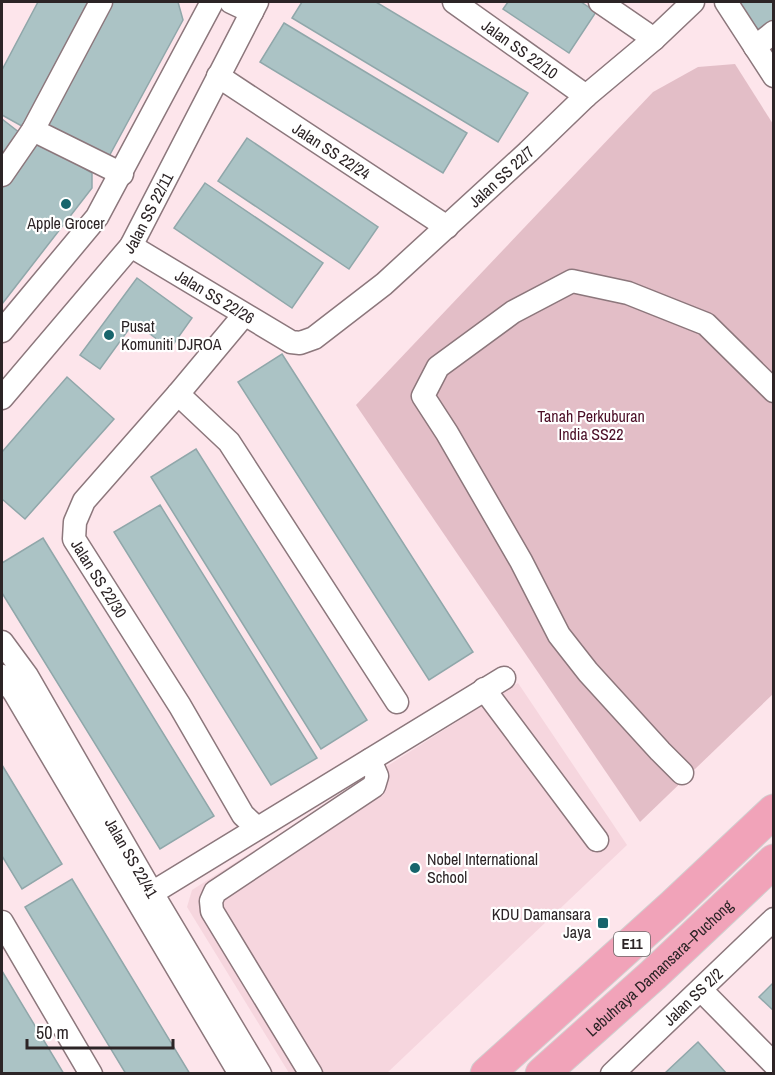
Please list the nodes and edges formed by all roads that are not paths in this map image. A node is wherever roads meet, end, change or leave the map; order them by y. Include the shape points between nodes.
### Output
1 (101, 2) edge
2 (212, 2) edge
3 (231, 2) edge
4 (600, 2) edge
5 (693, 2) edge
6 (726, 2) edge
7 (466, 5) edge
8 (255, 7) edge
9 (774, 32) edge
10 (654, 39) junction
11 (755, 47) junction
12 (218, 76) junction
13 (774, 76) edge
14 (586, 96) junction
15 (33, 130) junction
16 (122, 174) junction
17 (2, 175) edge
18 (447, 227) junction
19 (131, 246) junction
20 (244, 315) junction
21 (2, 331) edge
22 (300, 343) joint
23 (774, 391) edge
24 (178, 394) junction
25 (2, 398) edge
26 (2, 642) edge
27 (2, 676) edge
28 (504, 678) dead end
29 (484, 689) junction
30 (397, 702) dead end
31 (370, 760) junction
32 (682, 772) dead end
33 (774, 811) edge
34 (257, 828) junction
35 (597, 840) dead end
36 (774, 861) edge
37 (152, 893) junction
38 (2, 922) edge
39 (772, 925) edge
40 (701, 990) junction
41 (774, 1064) edge
42 (91, 1074) edge
43 (240, 1074) edge
44 (260, 1074) edge
45 (311, 1074) edge
46 (487, 1074) edge
47 (542, 1074) edge
48 (612, 1074) edge

1 - 15 street
2 - 16 street
3 - 8 street
4 - 10 street
5 - 10 street, Jalan SS 22/7
6 - 11 street
7 - 14 street, Jalan SS 22/10
8 - 12 street, Jalan SS 22/11
9 - 11 street
10 - 14 street, Jalan SS 22/7
11 - 13 street
12 - 18 street, Jalan SS 22/24
12 - 19 street, Jalan SS 22/11
14 - 18 street, Jalan SS 22/7
15 - 16 street
15 - 17 street
16 - 21 street via 97,217
18 - 22 street, Jalan SS 22/7 via 375,291 314,338
19 - 20 street, Jalan SS 22/26
19 - 25 street, Jalan SS 22/11
20 - 22 street, Jalan SS 22/26 via 291,342
20 - 24 street, Jalan SS 22/30
23 - 32 street via 706,324 628,293 572,281 513,312 438,367 423,396 521,561 559,634 588,672
24 - 30 street via 229,442
24 - 34 street, Jalan SS 22/30 via 84,501 75,522 74,539 180,706 243,815
26 - 37 street, Jalan SS 22/41 via 27,676
27 - 43 street, Jalan SS 22/41
28 - 29 street
29 - 31 street
29 - 35 street
31 - 34 street
31 - 45 street via 377,776 374,786 215,892 212,902 212,911
33 - 46 highway, E11
34 - 37 street
36 - 47 highway, Lebuhraya Damansara–Puchong / E11
37 - 44 street, Jalan SS 22/41
38 - 42 street
39 - 40 street, Jalan SS 2/2
40 - 41 street
40 - 48 street, Jalan SS 2/2

